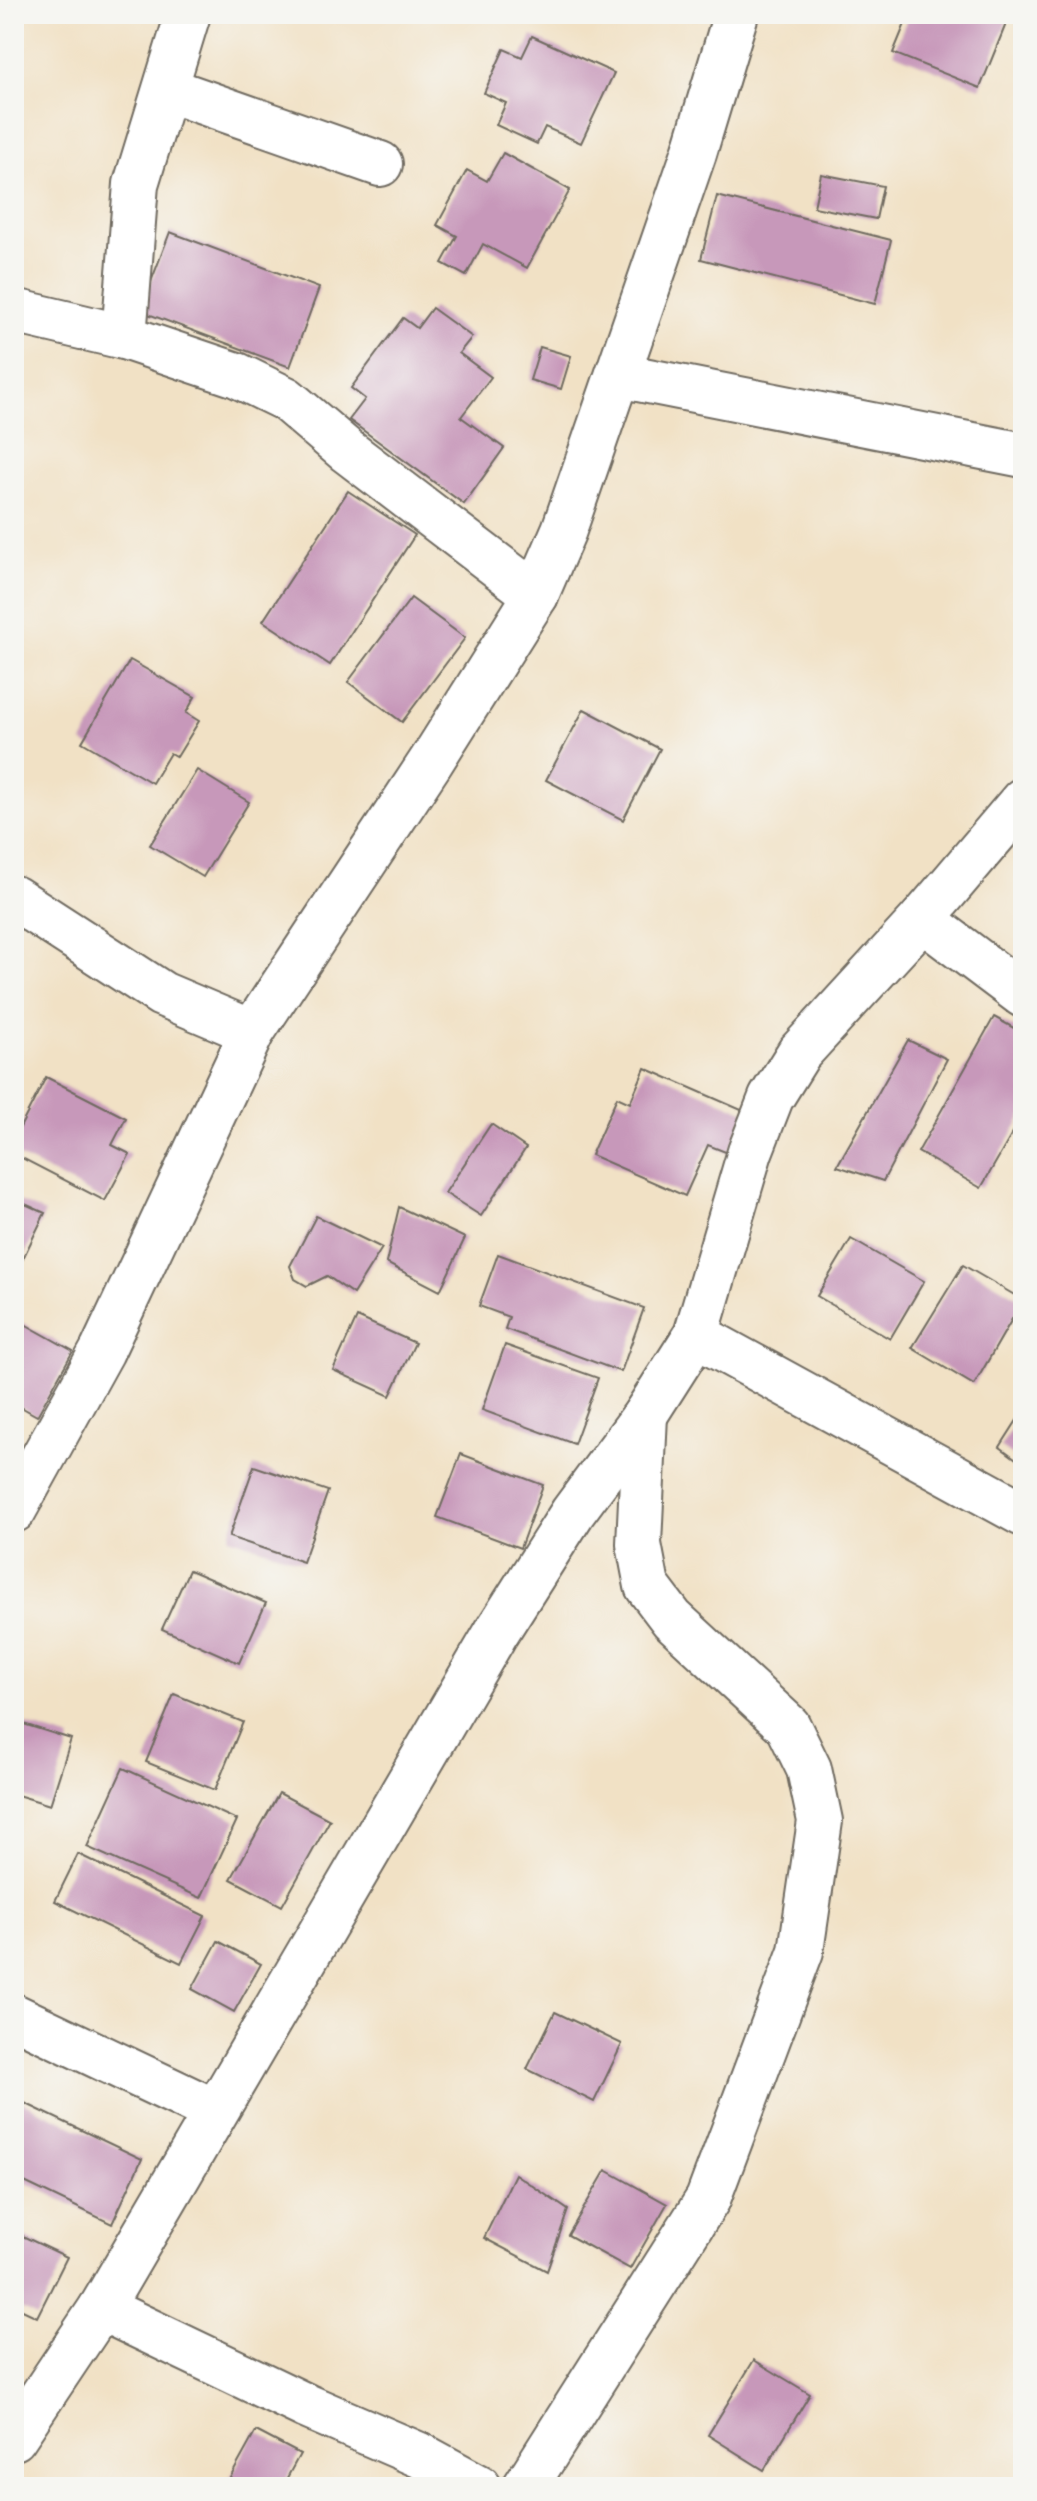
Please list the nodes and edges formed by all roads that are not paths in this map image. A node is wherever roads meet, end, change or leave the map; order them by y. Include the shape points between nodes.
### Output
1 (188, 14) edge
2 (736, 14) edge
3 (166, 89) junction
4 (380, 164) dead end
5 (14, 311) edge
6 (124, 337) junction
7 (618, 375) junction
8 (1023, 455) edge
9 (536, 595) junction
10 (1023, 800) edge
11 (14, 898) edge
12 (922, 919) junction
13 (1023, 995) edge
14 (252, 1032) junction
15 (696, 1335) junction
16 (645, 1415) junction
17 (14, 1510) edge
18 (1023, 1514) edge
19 (14, 2016) edge
20 (214, 2111) junction
21 (101, 2308) junction
22 (14, 2438) edge
23 (479, 2487) edge
24 (525, 2487) edge

1 - 3 street
2 - 7 street
3 - 4 street
3 - 6 street via 136,184
5 - 6 street
6 - 9 street via 237,375 286,399
7 - 8 street
7 - 9 street
9 - 14 street
10 - 12 street
11 - 14 street via 162,994
12 - 13 street
12 - 15 street via 799,1053 771,1098
14 - 17 street via 102,1351
15 - 16 street
15 - 18 street
16 - 20 street via 573,1512 496,1633
16 - 24 street via 639,1544 647,1586 672,1619 788,1726 809,1769 820,1821 801,1951 708,2199
19 - 20 street
20 - 21 street
21 - 22 street
21 - 23 street

